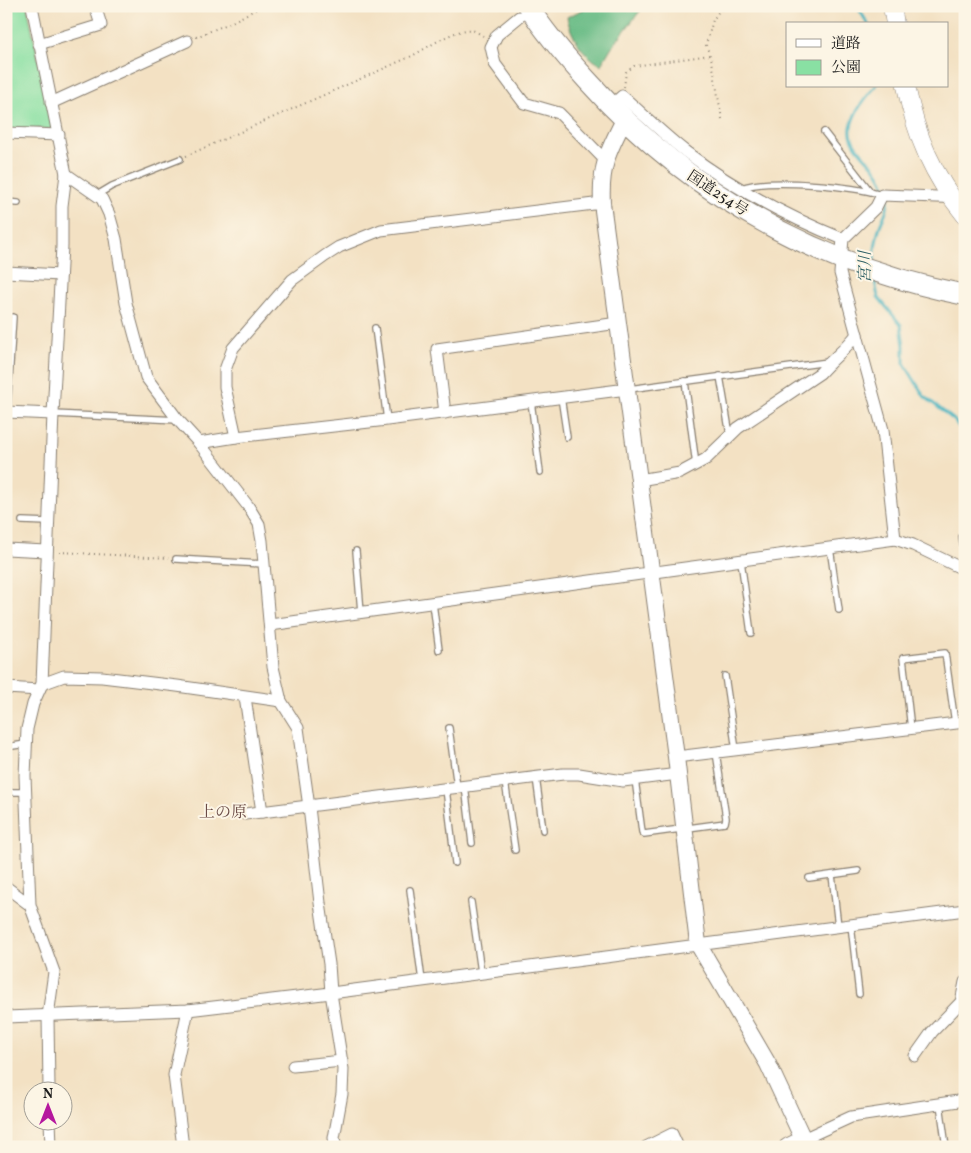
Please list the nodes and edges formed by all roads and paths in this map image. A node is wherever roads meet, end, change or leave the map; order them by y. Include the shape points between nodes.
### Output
1 (32, 6) edge
2 (95, 6) edge
3 (262, 6) edge
4 (726, 6) edge
5 (892, 6) edge
6 (522, 10) edge
7 (895, 22) edge
8 (187, 41) joint
9 (493, 43) junction
10 (39, 44) junction
11 (710, 55) junction
12 (906, 88) edge
13 (51, 103) junction
14 (619, 108) junction
15 (722, 119) dead end
16 (824, 132) dead end
17 (6, 134) edge
18 (59, 135) junction
19 (180, 159) joint
20 (606, 161) junction
21 (66, 174) junction
22 (740, 188) junction
23 (870, 191) junction
24 (97, 195) junction
25 (886, 195) junction
26 (958, 198) edge
27 (6, 202) edge
28 (18, 203) dead end
29 (602, 203) junction
30 (965, 215) edge
31 (842, 248) junction
32 (6, 272) edge
33 (60, 275) junction
34 (965, 295) edge
35 (13, 317) dead end
36 (618, 323) junction
37 (375, 328) dead end
38 (857, 334) junction
39 (830, 362) junction
40 (720, 376) junction
41 (685, 381) junction
42 (627, 389) junction
43 (561, 398) junction
44 (531, 401) junction
45 (7, 412) edge
46 (445, 413) junction
47 (52, 414) junction
48 (178, 420) junction
49 (387, 420) junction
50 (730, 436) junction
51 (236, 437) junction
52 (567, 437) dead end
53 (199, 443) junction
54 (696, 465) junction
55 (540, 472) dead end
56 (640, 480) junction
57 (22, 521) dead end
58 (48, 522) junction
59 (962, 537) dead end
60 (895, 539) junction
61 (830, 548) junction
62 (6, 549) edge
63 (46, 551) junction
64 (356, 552) dead end
65 (965, 556) edge
66 (176, 558) joint
67 (741, 561) junction
68 (264, 564) junction
69 (965, 570) edge
70 (652, 574) junction
71 (433, 603) junction
72 (840, 610) dead end
73 (361, 612) junction
74 (270, 625) junction
75 (751, 633) dead end
76 (439, 650) dead end
77 (725, 676) dead end
78 (40, 687) junction
79 (6, 688) edge
80 (246, 697) junction
81 (281, 701) junction
82 (960, 723) edge
83 (449, 728) dead end
84 (911, 729) junction
85 (26, 744) junction
86 (6, 747) edge
87 (736, 750) junction
88 (716, 752) junction
89 (676, 757) junction
90 (678, 774) junction
91 (536, 777) junction
92 (635, 780) junction
93 (506, 781) junction
94 (456, 787) junction
95 (6, 792) edge
96 (26, 792) junction
97 (309, 807) junction
98 (262, 812) junction
99 (245, 814) dead end
100 (543, 830) dead end
101 (685, 830) junction
102 (472, 843) dead end
103 (515, 850) dead end
104 (455, 863) dead end
105 (858, 871) dead end
106 (832, 875) junction
107 (809, 878) dead end
108 (6, 887) edge
109 (410, 890) dead end
110 (471, 902) dead end
111 (30, 905) junction
112 (965, 910) edge
113 (851, 924) junction
114 (838, 926) junction
115 (698, 944) junction
116 (481, 972) junction
117 (422, 981) junction
118 (965, 982) edge
119 (332, 993) junction
120 (859, 994) dead end
121 (963, 1002) edge
122 (188, 1010) junction
123 (48, 1016) junction
124 (6, 1017) edge
125 (915, 1056) dead end
126 (342, 1061) junction
127 (292, 1066) dead end
128 (49, 1080) edge
129 (965, 1100) edge
130 (940, 1104) junction
131 (50, 1130) edge
132 (808, 1143) edge
133 (51, 1147) edge
134 (183, 1147) edge
135 (336, 1147) edge
136 (646, 1147) edge
137 (678, 1147) edge
138 (787, 1147) edge
139 (946, 1147) edge

1 - 10 street
2 - 10 street via 101,25
3 - 8 path
4 - 11 path via 713,20 707,36
5 - 7 main road
6 - 9 street
6 - 14 highway, 国道254号
8 - 13 street
9 - 19 path via 472,30 460,32
9 - 20 street via 495,64 524,103 559,113
10 - 13 street
11 - 14 path via 629,68
11 - 15 path
12 - 26 main road via 924,149 938,178
13 - 18 street
14 - 20 street
14 - 22 street
14 - 31 highway, 国道254号 via 690,177 723,199 795,240
16 - 23 lane
17 - 18 street
18 - 21 street
19 - 24 lane
20 - 29 street via 601,182
21 - 24 street
21 - 33 street
22 - 23 lane via 752,184 802,184
22 - 31 street
23 - 25 lane
24 - 48 street via 109,214 116,239 126,303 146,376
25 - 26 street
25 - 31 street
26 - 30 main road
27 - 28 lane
29 - 36 street
29 - 51 street via 381,230 338,247 292,280 233,348 225,370 225,387
31 - 34 highway, 国道254号 via 902,280
31 - 38 street via 840,273
32 - 33 street
33 - 47 street
35 - 45 lane
36 - 42 street
36 - 46 street via 437,349
37 - 49 lane
38 - 39 street
38 - 60 street via 883,430
39 - 40 lane
39 - 50 street via 820,373
40 - 41 lane
40 - 50 lane
41 - 42 lane
41 - 54 lane
42 - 43 street
42 - 56 street
43 - 44 street
43 - 52 lane
44 - 46 street
44 - 55 lane
45 - 47 street
46 - 49 street
47 - 48 lane
47 - 58 street
48 - 53 street
49 - 51 street
50 - 54 street
51 - 53 street
53 - 68 street via 259,524
54 - 56 street via 680,474
56 - 70 street
57 - 58 lane
58 - 63 street
59 - 65 lane
60 - 61 street
60 - 69 street
61 - 67 street
61 - 72 lane
62 - 63 street
63 - 66 path
63 - 78 street
64 - 73 lane
66 - 68 lane
67 - 70 street
67 - 75 lane
68 - 74 street
70 - 71 street
70 - 89 street
71 - 73 street
71 - 76 lane
73 - 74 street
74 - 81 street via 272,667
77 - 87 lane
78 - 79 street
78 - 80 street via 64,676 102,677
78 - 85 street via 33,704
80 - 81 street
80 - 98 street
81 - 97 street via 298,728
82 - 84 street
82 - 84 lane via 945,653 903,658
83 - 94 lane
84 - 87 street
85 - 86 lane
85 - 96 street
87 - 88 street
88 - 89 street
88 - 101 lane via 725,823
89 - 90 street
90 - 92 street
90 - 101 street
91 - 92 street via 579,774
91 - 93 street
91 - 100 lane
92 - 101 lane via 642,832
93 - 94 street
93 - 103 lane
94 - 97 street
94 - 102 lane
94 - 104 lane
95 - 96 lane
96 - 111 street
97 - 98 street
97 - 119 street
98 - 99 street
101 - 115 street
105 - 106 lane
106 - 107 lane
106 - 114 lane
108 - 111 street
109 - 117 lane
110 - 116 lane
111 - 123 street via 54,972
112 - 113 street
113 - 114 street
113 - 120 lane
114 - 115 street
115 - 116 street
115 - 132 street via 768,1064
116 - 117 street
117 - 119 street
118 - 121 street
119 - 122 street
119 - 126 street
121 - 125 street via 932,1032
122 - 123 street
122 - 134 street via 174,1075
123 - 124 street
123 - 128 street
126 - 127 street
126 - 135 street via 342,1094 334,1138
129 - 130 street
130 - 132 street via 851,1117
130 - 139 lane
131 - 133 street
132 - 138 street
136 - 137 street via 672,1134

